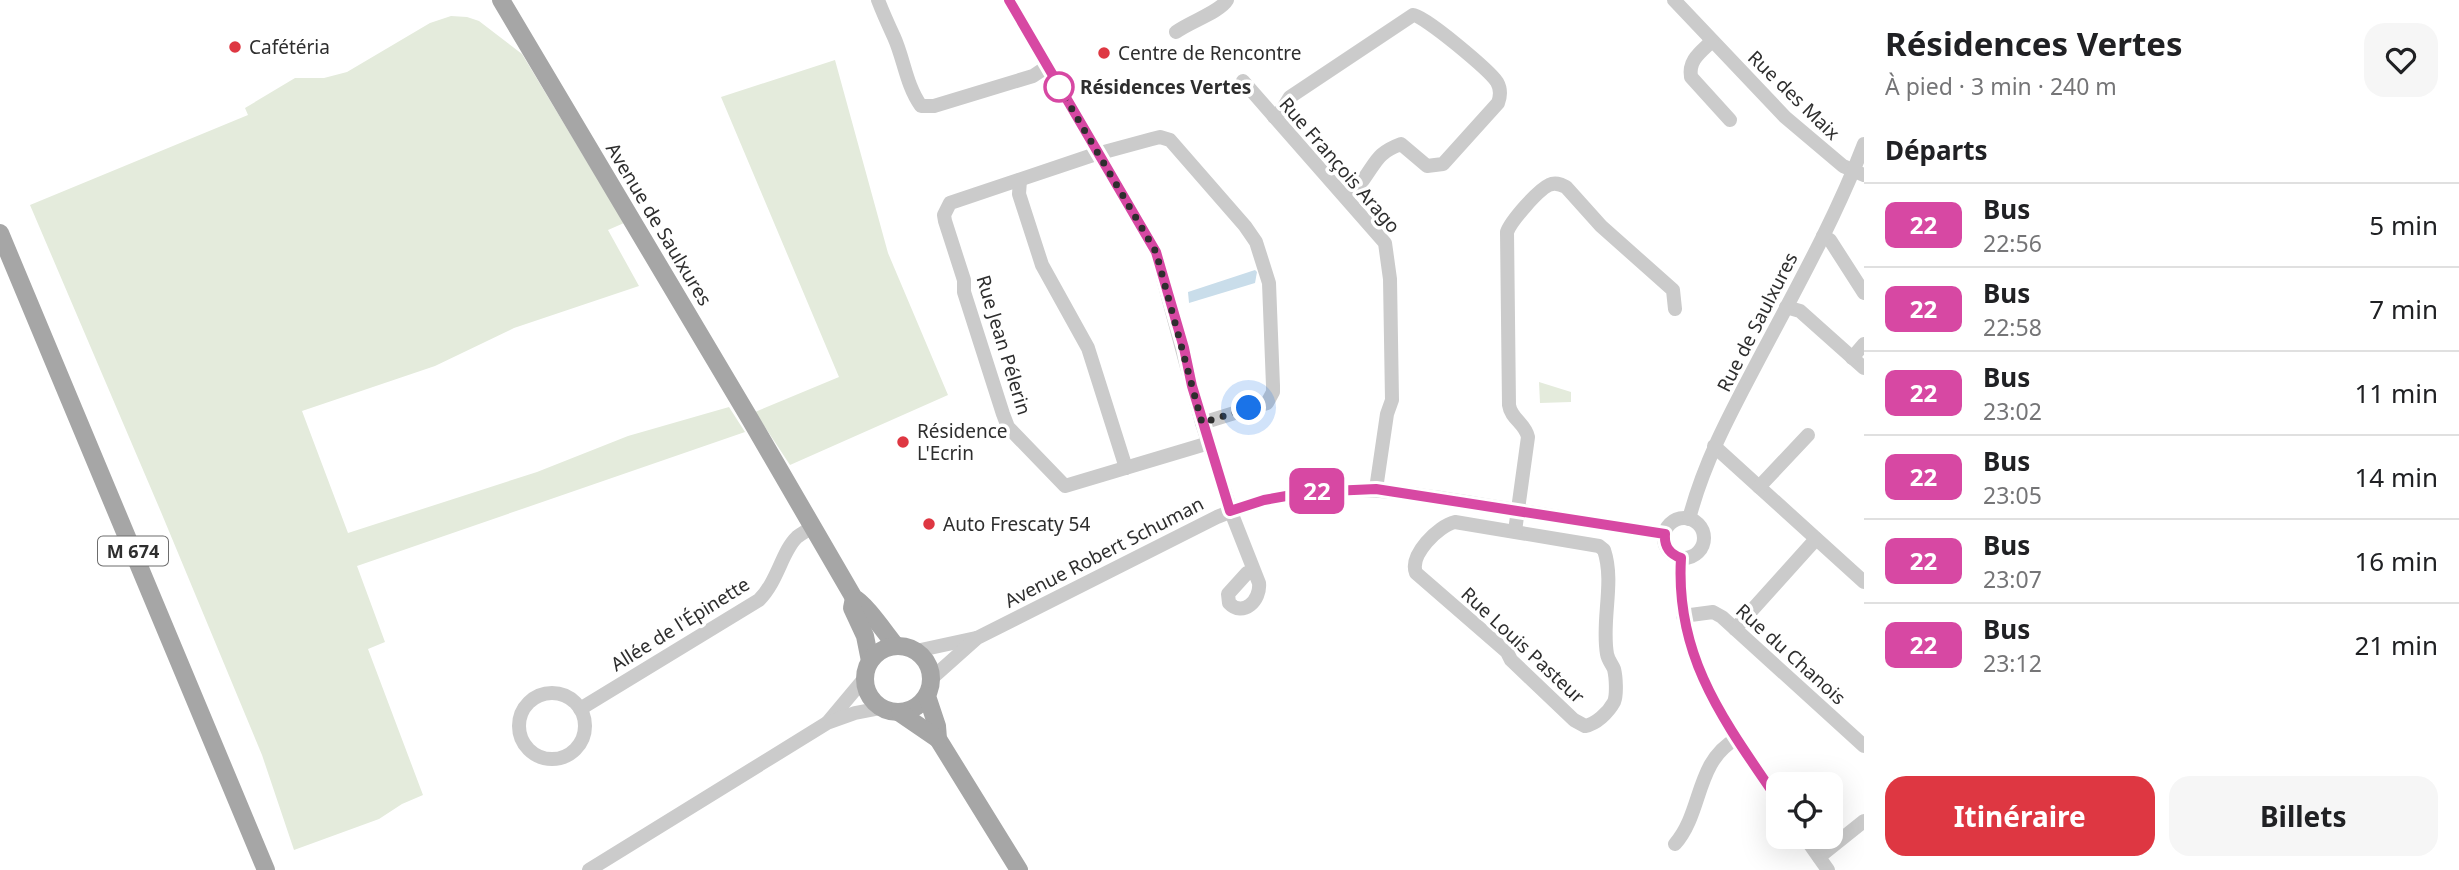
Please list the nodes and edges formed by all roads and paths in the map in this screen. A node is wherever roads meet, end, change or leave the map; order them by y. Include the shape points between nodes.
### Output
1 (501, 0) edge
2 (878, 0) edge
3 (1009, 0) edge
4 (1227, 0) edge
5 (1674, 0) edge
6 (1176, 32) dead end
7 (1712, 41) junction
8 (1048, 66) junction
9 (1243, 81) dead end
10 (1274, 117) junction
11 (1730, 120) dead end
12 (1864, 144) edge
13 (1099, 154) junction
14 (1859, 173) edge
15 (1020, 180) junction
16 (1346, 197) junction
17 (0, 233) edge
18 (1823, 236) junction
19 (1864, 293) edge
20 (1786, 307) junction
21 (1675, 309) dead end
22 (1864, 344) edge
23 (1852, 358) junction
24 (1864, 368) edge
25 (1202, 423) junction
26 (1808, 435) dead end
27 (1209, 443) junction
28 (1714, 446) junction
29 (1126, 468) junction
30 (1759, 487) junction
31 (1376, 489) junction
32 (1518, 510) junction
33 (1230, 511) junction
34 (1689, 519) junction
35 (812, 527) junction
36 (1515, 531) junction
37 (1665, 534) junction
38 (1816, 539) junction
39 (1681, 558) junction
40 (1254, 572) dead end
41 (1864, 582) edge
42 (854, 598) junction
43 (1683, 616) junction
44 (1735, 629) junction
45 (977, 638) junction
46 (897, 646) junction
47 (916, 651) junction
48 (870, 661) junction
49 (864, 680) junction
50 (929, 687) junction
51 (881, 708) junction
52 (580, 709) junction
53 (900, 713) junction
54 (827, 723) junction
55 (938, 739) junction
56 (1736, 739) junction
57 (1864, 746) edge
58 (1766, 783) edge
59 (1864, 821) edge
60 (1675, 844) dead end
61 (1813, 849) edge
62 (1819, 857) junction
63 (266, 870) edge
64 (589, 870) edge
65 (1019, 870) edge
66 (1828, 870) edge

1 - 35 main road, Avenue de Saulxures
2 - 8 street via 921,106 1033,76
3 - 8 street
4 - 6 street
5 - 7 street, Rue des Maix
7 - 11 street via 1693,59 1690,77
7 - 14 street, Rue des Maix via 1785,117 1838,162
8 - 13 street
9 - 10 street, Rue François Arago
10 - 16 street, Rue François Arago
10 - 16 street via 1290,96 1413,15 1424,18 1460,46 1495,79 1498,103 1443,163 1427,166 1401,144 1386,150
12 - 14 street, Rue de Saulxures
13 - 15 street, Rue Jean Pélerin
13 - 25 street via 1156,252
13 - 25 street, Rue Jean Pélerin via 1160,137 1170,139 1256,242 1269,283 1270,398 1267,403
14 - 18 street, Rue de Saulxures
15 - 29 street via 1019,194 1042,265 1088,348
15 - 29 street, Rue Jean Pélerin via 950,203 944,215 1003,414 1008,427 1065,486
16 - 31 street, Rue François Arago via 1388,251 1392,400
17 - 63 main road, M 674
18 - 19 street
18 - 20 street, Rue de Saulxures
20 - 23 street via 1800,311
20 - 28 street, Rue de Saulxures
21 - 32 street via 1673,290 1601,226 1566,187 1558,183 1546,186 1512,222 1507,232 1509,405 1528,437
22 - 23 street
23 - 24 street
25 - 27 street
26 - 30 street
27 - 29 street, Rue Jean Pélerin
27 - 33 street
28 - 30 street
28 - 34 street, Rue de Saulxures
30 - 38 street
31 - 32 street, Avenue Robert Schuman
31 - 33 street, Avenue Robert Schuman via 1298,493
32 - 36 street
32 - 37 street, Avenue Robert Schuman
33 - 40 street
33 - 45 street, Avenue Robert Schuman
34 - 37 street via 1673,522
34 - 39 street via 1702,528 1704,541 1695,555
35 - 42 main road, Avenue de Saulxures
35 - 52 street, Allée de l'Épinette via 791,545 774,582 759,600
36 - 36 street, Rue Louis Pasteur via 1449,523 1418,554 1414,569 1574,720 1585,726 1593,724 1615,697 1614,669 1607,654 1605,554 1599,545
37 - 39 street via 1669,551
38 - 41 street
38 - 44 street
39 - 43 street
42 - 46 main road via 862,601
42 - 48 main road via 852,608
43 - 44 street, Rue du Chanois via 1713,612
43 - 56 street via 1697,668
44 - 57 street, Rue du Chanois
45 - 47 street, Avenue Robert Schuman
45 - 50 street, Avenue Robert Schuman
46 - 47 main road
46 - 48 main road via 877,653
47 - 50 main road via 929,668
48 - 49 main road
49 - 51 main road via 867,693
49 - 54 street
50 - 53 main road via 920,704
50 - 55 main road
51 - 53 main road
51 - 54 street
52 - 52 street via 584,735 567,755 541,757 521,739 519,722 533,699 559,694
53 - 55 main road
54 - 64 street
55 - 65 main road
56 - 58 street
56 - 60 street via 1713,760
59 - 62 street
61 - 62 street
62 - 66 street

